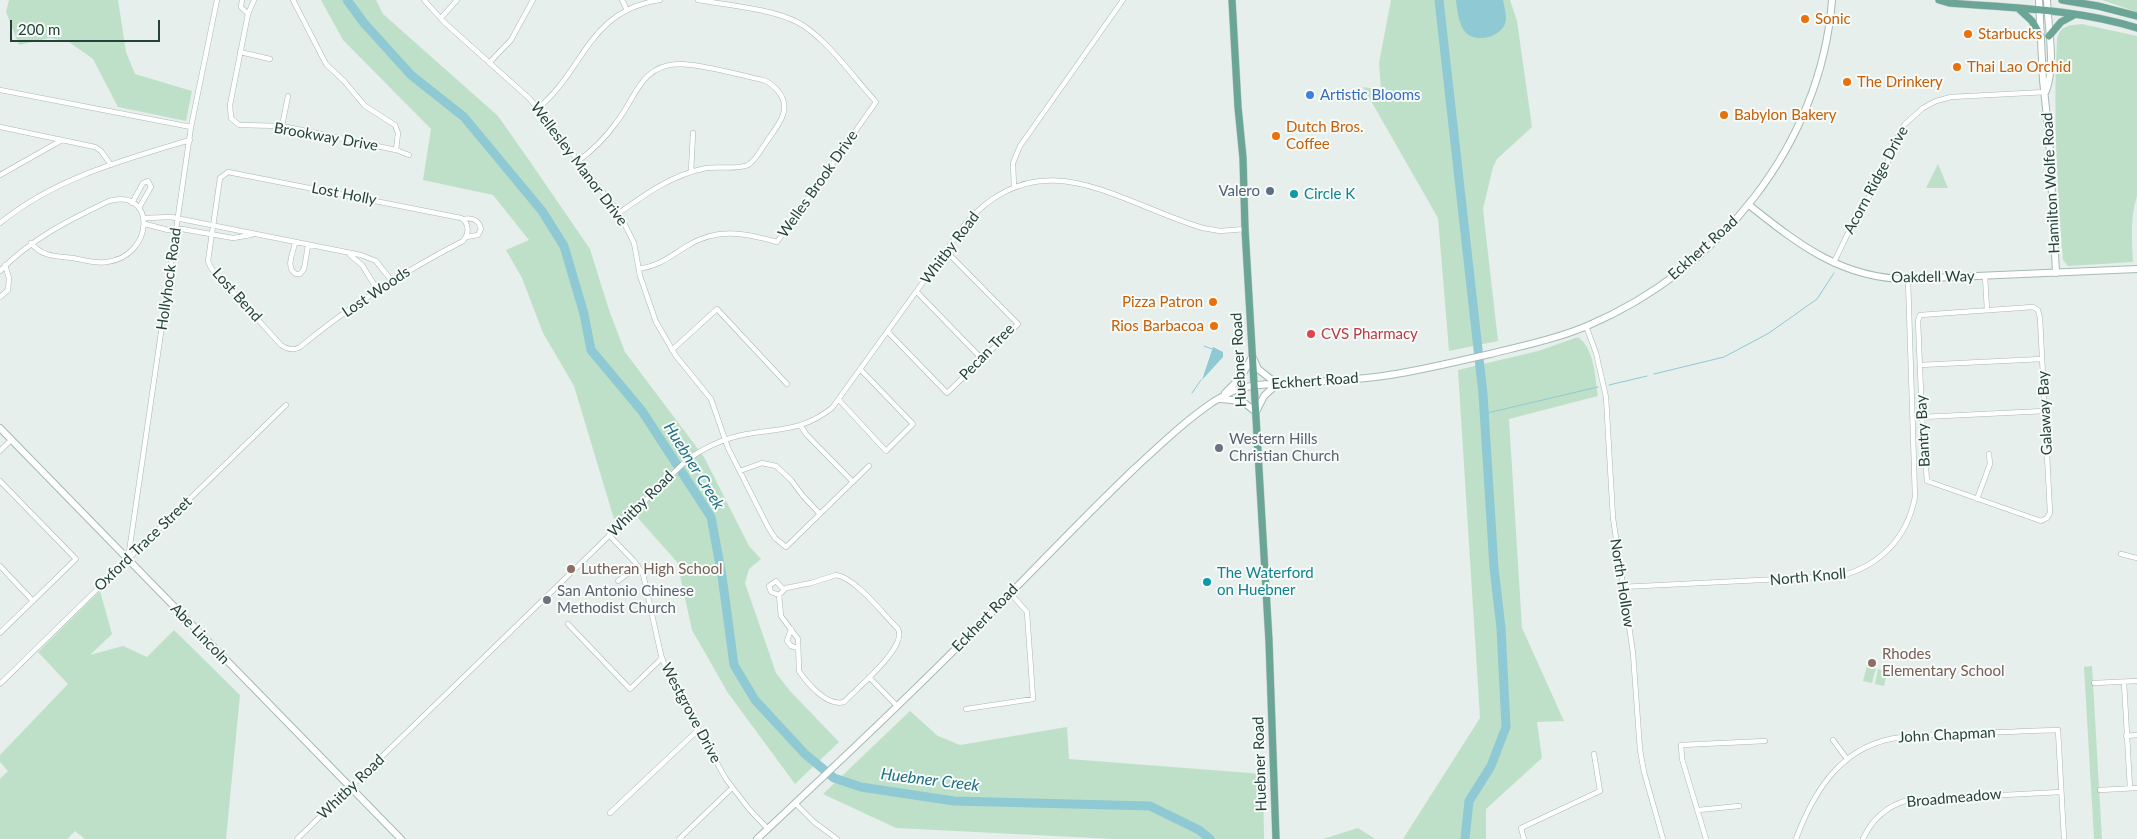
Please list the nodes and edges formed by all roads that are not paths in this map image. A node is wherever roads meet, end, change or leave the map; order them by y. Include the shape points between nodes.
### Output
1 (217, 0) edge
2 (242, 0) edge
3 (254, 0) edge
4 (294, 0) edge
5 (424, 0) edge
6 (457, 0) edge
7 (533, 0) edge
8 (622, 0) edge
9 (660, 0) edge
10 (698, 0) edge
11 (1123, 0) edge
12 (1232, 0) edge
13 (1832, 0) edge
14 (1940, 0) edge
15 (2039, 0) edge
16 (2047, 0) edge
17 (2062, 0) edge
18 (2070, 1) edge
19 (2019, 9) junction
20 (627, 10) junction
21 (2039, 11) junction
22 (2048, 11) junction
23 (248, 14) junction
24 (2074, 15) junction
25 (2137, 16) edge
26 (441, 18) junction
27 (2137, 28) edge
28 (2040, 35) junction
29 (2048, 36) junction
30 (240, 52) junction
31 (270, 59) dead end
32 (490, 62) junction
33 (0, 90) edge
34 (2046, 92) junction
35 (288, 96) dead end
36 (538, 108) junction
37 (282, 126) junction
38 (0, 128) edge
39 (192, 128) junction
40 (693, 133) dead end
41 (62, 140) junction
42 (190, 140) junction
43 (396, 150) junction
44 (409, 155) dead end
45 (578, 161) junction
46 (112, 165) junction
47 (691, 172) junction
48 (224, 173) joint
49 (0, 175) edge
50 (1014, 188) junction
51 (138, 191) junction
52 (146, 195) junction
53 (132, 203) junction
54 (1749, 204) junction
55 (139, 208) junction
56 (619, 213) junction
57 (158, 218) junction
58 (463, 219) junction
59 (178, 220) junction
60 (145, 221) junction
61 (0, 223) edge
62 (156, 226) junction
63 (213, 226) junction
64 (480, 226) joint
65 (176, 229) junction
66 (1245, 229) junction
67 (211, 234) junction
68 (252, 235) junction
69 (466, 237) junction
70 (31, 243) junction
71 (295, 243) junction
72 (308, 246) junction
73 (946, 251) junction
74 (349, 254) junction
75 (1834, 262) junction
76 (5, 266) junction
77 (639, 269) junction
78 (2137, 269) edge
79 (0, 271) edge
80 (2056, 273) junction
81 (1986, 276) junction
82 (1908, 279) junction
83 (391, 280) junction
84 (377, 289) junction
85 (917, 292) junction
86 (0, 297) edge
87 (1986, 310) junction
88 (1586, 326) junction
89 (888, 332) junction
90 (288, 348) joint
91 (672, 350) junction
92 (1252, 357) junction
93 (982, 359) junction
94 (2042, 359) junction
95 (1920, 365) junction
96 (861, 370) junction
97 (787, 384) dead end
98 (1277, 384) junction
99 (1254, 386) junction
100 (1218, 399) junction
101 (839, 400) junction
102 (286, 406) dead end
103 (2045, 410) junction
104 (1256, 412) junction
105 (1922, 417) junction
106 (801, 426) junction
107 (0, 428) edge
108 (726, 439) junction
109 (12, 440) junction
110 (0, 451) edge
111 (1989, 454) dead end
112 (870, 466) dead end
113 (740, 472) junction
114 (0, 481) edge
115 (853, 482) junction
116 (1977, 499) junction
117 (820, 514) junction
118 (2047, 518) joint
119 (609, 535) junction
120 (2121, 554) dead end
121 (2137, 558) edge
122 (127, 560) junction
123 (0, 566) edge
124 (638, 566) junction
125 (618, 581) dead end
126 (1622, 587) junction
127 (783, 589) junction
128 (1010, 593) junction
129 (778, 595) junction
130 (33, 601) junction
131 (568, 624) dead end
132 (791, 629) junction
133 (0, 633) edge
134 (798, 648) junction
135 (662, 658) junction
136 (869, 677) junction
137 (2137, 681) edge
138 (2124, 682) junction
139 (2094, 683) dead end
140 (0, 684) edge
141 (897, 706) junction
142 (966, 709) dead end
143 (698, 730) junction
144 (2137, 735) edge
145 (2126, 736) junction
146 (1833, 740) dead end
147 (1765, 741) dead end
148 (1594, 754) dead end
149 (1847, 759) junction
150 (350, 787) junction
151 (732, 788) junction
152 (2130, 788) junction
153 (2137, 788) edge
154 (2100, 790) dead end
155 (2061, 792) junction
156 (795, 803) junction
157 (1740, 806) dead end
158 (1698, 810) junction
159 (610, 814) dead end
160 (768, 829) junction
161 (297, 839) edge
162 (401, 839) edge
163 (679, 839) edge
164 (757, 839) edge
165 (837, 839) edge
166 (1276, 839) edge
167 (1524, 839) edge
168 (1663, 839) edge
169 (1706, 839) edge
170 (1796, 839) edge
171 (1863, 839) edge
172 (2064, 839) edge

1 - 39 street, Hollyhock Road
2 - 23 street via 241,7
3 - 23 street, Brookway Drive
4 - 43 street via 326,64 365,106 395,125 398,133
5 - 26 street, Wellesley Manor Drive
6 - 26 street
7 - 32 street via 515,33
8 - 20 street
9 - 20 street
10 - 77 street, Welles Brook Drive via 797,22 820,39 876,102 777,242 740,233 715,234 699,239 663,263
11 - 50 street via 1020,146 1012,169
12 - 66 main road, Huebner Road
13 - 54 main road, Eckhert Road via 1828,36 1815,84 1778,164
14 - 19 main road
15 - 21 main road, Hamilton Wolfe Road
16 - 22 main road, Hamilton Wolfe Road
17 - 18 main road
18 - 25 main road
19 - 21 main road
19 - 28 main road via 2032,21
20 - 36 street via 594,36 564,83
21 - 22 main road
21 - 28 main road, Hamilton Wolfe Road
22 - 24 main road
22 - 29 main road, Hamilton Wolfe Road
23 - 30 street, Brookway Drive
24 - 27 main road
24 - 29 main road via 2061,22
26 - 32 street, Wellesley Manor Drive
28 - 34 main road, Hamilton Wolfe Road
29 - 34 main road, Hamilton Wolfe Road via 2050,81
30 - 31 street
30 - 37 street, Brookway Drive via 230,105 231,118 244,126
32 - 36 street, Wellesley Manor Drive
33 - 39 street
34 - 75 street, Acorn Ridge Drive via 1951,97 1917,112 1898,136 1882,176 1854,221
34 - 80 main road, Hamilton Wolfe Road
35 - 37 street
36 - 45 street, Wellesley Manor Drive
37 - 43 street, Brookway Drive
38 - 41 street
39 - 42 street, Hollyhock Road
40 - 47 street
41 - 46 street via 95,147
41 - 49 street
42 - 46 street
42 - 59 street, Hollyhock Road
43 - 44 street, Brookway Drive
45 - 47 street via 605,136 644,78 657,69 685,64 766,81 781,94 785,105 782,120 748,164
45 - 56 street, Wellesley Manor Drive
46 - 61 street via 57,186 27,202
47 - 56 street via 658,186
48 - 58 street, Lost Holly via 233,172
48 - 63 street, Lost Bend via 220,178
50 - 66 street, Whitby Road via 1052,180 1080,183 1203,228 1220,231
50 - 73 street, Whitby Road via 976,211
51 - 52 street
51 - 52 street via 143,182 148,181 151,187
51 - 53 street
52 - 55 street
53 - 55 street
53 - 70 street via 117,199 109,201
54 - 75 main road, Oakdell Way via 1803,247
54 - 88 main road, Eckhert Road via 1726,232 1675,276 1623,309
55 - 60 street
56 - 77 street, Wellesley Manor Drive via 632,238
57 - 59 street
57 - 60 street
57 - 62 street
58 - 64 street, Lost Holly via 471,218
58 - 69 street via 468,228
59 - 63 street
59 - 65 street, Hollyhock Road
60 - 62 street
60 - 70 street via 143,234 135,247 118,259 107,262 44,254
62 - 65 street
63 - 67 street, Lost Bend
63 - 68 street
64 - 69 street, Lost Woods via 478,234
65 - 67 street
65 - 122 street, Hollyhock Road
66 - 92 main road, Huebner Road
67 - 68 street via 238,238
67 - 90 street, Lost Bend via 208,256 211,268 281,345
68 - 71 street
69 - 83 street, Lost Woods
70 - 76 street
71 - 72 street
71 - 72 street via 290,266 296,274 304,269
72 - 74 street
73 - 85 street, Whitby Road
73 - 93 street, Pecan Tree via 1018,324
74 - 83 street via 376,261
74 - 84 street via 362,265
75 - 82 main road, Oakdell Way via 1867,274
76 - 79 street
76 - 86 street via 8,290
77 - 91 street, Wellesley Manor Drive via 656,322
78 - 80 main road, Oakdell Way
80 - 81 main road, Oakdell Way
81 - 82 main road, Oakdell Way
81 - 87 street
82 - 126 street, North Knoll via 1915,497 1906,526 1888,551 1863,569 1835,577
83 - 84 street, Lost Woods
84 - 90 street, Lost Woods via 296,349
85 - 89 street, Whitby Road
85 - 93 street
87 - 94 street, Galaway Bay via 2036,308 2040,318
87 - 95 street, Bantry Bay via 1920,315
88 - 98 main road, Eckhert Road via 1537,343 1415,371 1359,379
88 - 126 street, North Hollow via 1596,352 1606,397 1613,518
89 - 93 street, Pecan Tree via 947,393
89 - 96 street, Whitby Road
91 - 97 street via 717,309
91 - 108 street, Wellesley Manor Drive via 711,399
92 - 98 main road via 1258,369
92 - 99 main road, Huebner Road
92 - 100 main road via 1241,377
94 - 95 street
94 - 103 street, Galaway Bay
95 - 105 street, Bantry Bay
96 - 101 street, Whitby Road
96 - 101 street via 913,424 886,451
98 - 99 main road, Eckhert Road
98 - 104 main road via 1264,396
99 - 100 main road, Eckhert Road via 1237,389
99 - 104 main road, Huebner Road
100 - 104 main road via 1242,401
100 - 128 main road, Eckhert Road via 1157,448 1054,546
101 - 106 street, Whitby Road via 820,417
102 - 122 street, Oxford Trace Street
103 - 105 street
103 - 118 street, Galaway Bay via 2050,513
104 - 166 main road, Huebner Road
105 - 116 street, Bantry Bay via 1926,479
106 - 108 street, Whitby Road
106 - 115 street
107 - 109 main road, Abe Lincoln
108 - 113 street, Wellesley Manor Drive
108 - 119 street, Whitby Road via 694,454
109 - 110 street
109 - 122 main road, Abe Lincoln
111 - 116 street via 1990,464
112 - 115 street
113 - 117 street via 762,463 776,466
113 - 117 street, Wellesley Manor Drive via 771,533 786,547
114 - 130 street via 76,559
115 - 117 street
116 - 118 street, Bantry Bay via 2038,520
119 - 124 street, Westgrove Drive
119 - 150 street, Whitby Road
120 - 121 street
122 - 140 street, Oxford Trace Street
122 - 150 main road, Abe Lincoln
123 - 130 street
124 - 125 street
124 - 135 street, Westgrove Drive via 643,574
126 - 168 street, North Hollow via 1633,653 1642,761
127 - 129 street
127 - 129 street via 779,582 771,583 771,592
127 - 136 street via 836,575 847,578 862,592 898,629 900,636 892,652
128 - 141 main road, Eckhert Road
128 - 142 street via 1025,607 1028,617 1033,699
129 - 132 street via 780,612
130 - 133 street
131 - 135 street via 630,689
132 - 134 street via 798,639
132 - 134 street via 787,641
134 - 136 street via 799,670 831,702 844,702
135 - 143 street, Westgrove Drive via 670,680
136 - 141 street
137 - 138 street
138 - 139 street
138 - 145 street
141 - 156 main road, Eckhert Road
143 - 151 street, Westgrove Drive
143 - 159 street
144 - 145 street
145 - 152 street
146 - 149 street
147 - 158 street via 1681,745 1682,759
148 - 167 street via 1600,791 1522,828
149 - 155 street, John Chapman via 1875,743 1899,737 2058,730
149 - 170 street, John Chapman via 1832,771 1818,790
150 - 161 street, Whitby Road
150 - 162 main road, Abe Lincoln
151 - 160 street, Westgrove Drive
151 - 163 street
152 - 153 street
152 - 154 street
155 - 171 street, Broadmeadow via 1908,800 1879,815
155 - 172 street
156 - 160 main road, Eckhert Road
156 - 165 street
157 - 158 street
158 - 169 street
160 - 164 main road, Eckhert Road

